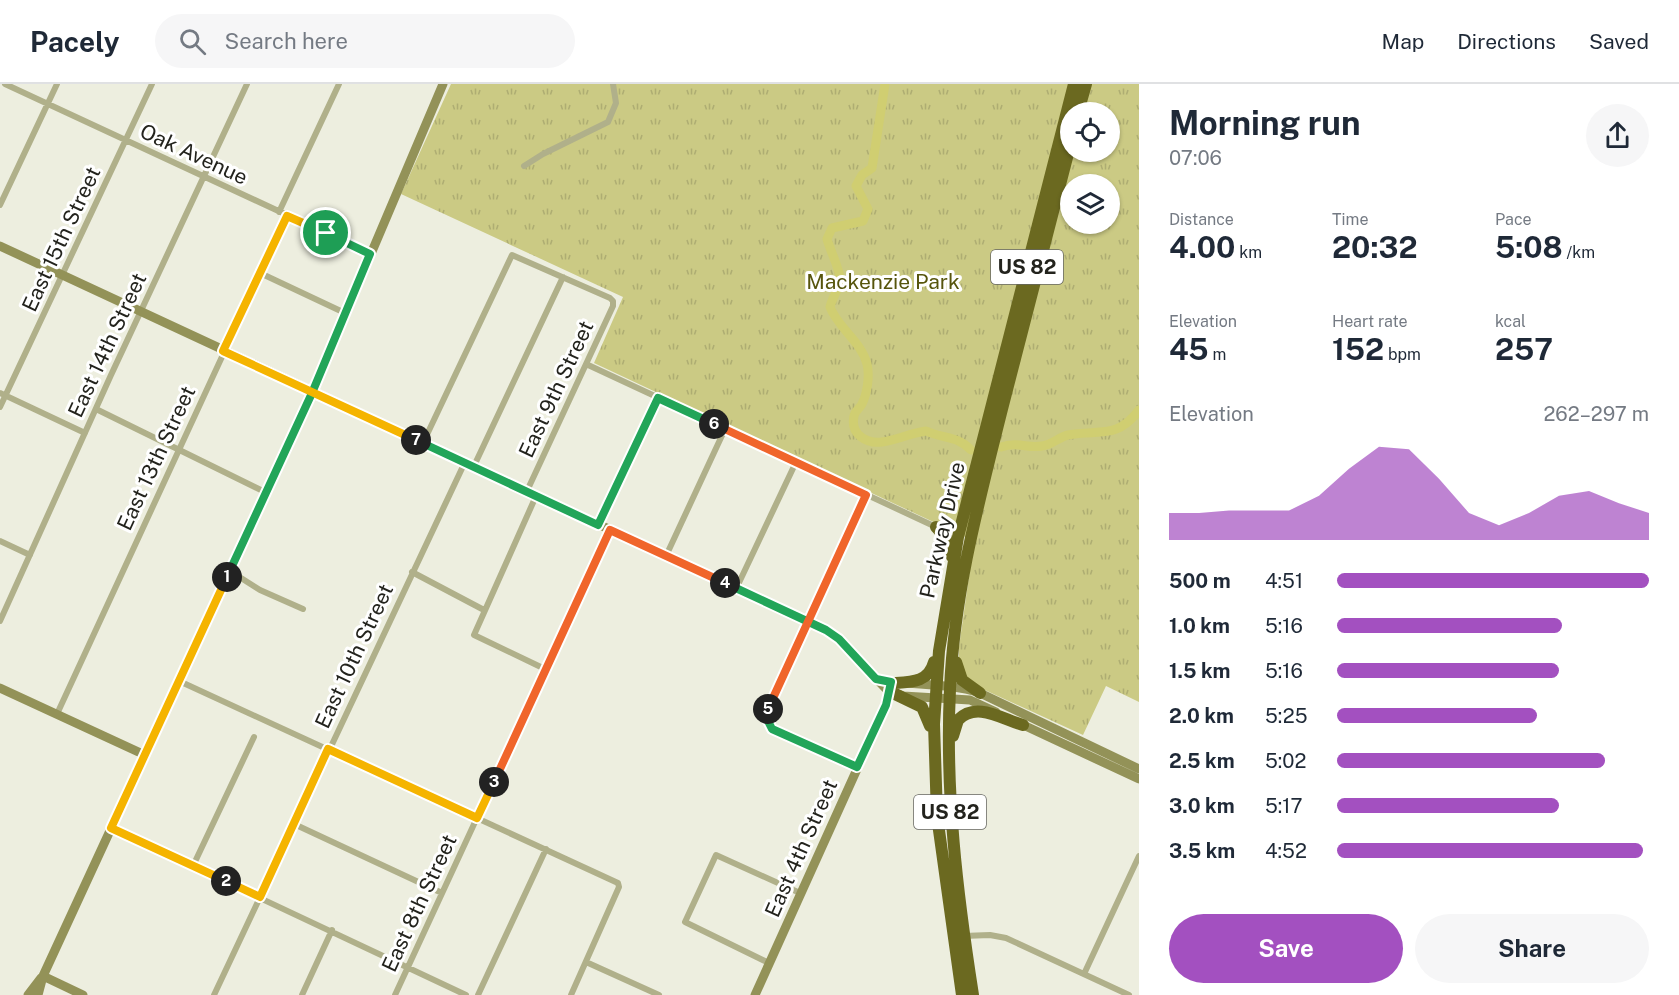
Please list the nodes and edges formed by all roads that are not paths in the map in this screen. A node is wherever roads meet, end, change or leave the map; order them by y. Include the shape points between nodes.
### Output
1 (5, 84) edge
2 (57, 84) edge
3 (152, 84) edge
4 (247, 84) edge
5 (339, 84) edge
6 (443, 84) edge
7 (613, 84) edge
8 (1074, 84) edge
9 (1086, 84) edge
10 (1081, 102) edge
11 (47, 104) junction
12 (126, 141) junction
13 (1066, 162) edge
14 (524, 166) dead end
15 (204, 177) junction
16 (0, 205) edge
17 (279, 212) junction
18 (287, 216) junction
19 (0, 246) edge
20 (370, 254) junction
21 (260, 273) junction
22 (63, 275) junction
23 (563, 277) junction
24 (141, 312) junction
25 (345, 313) junction
26 (223, 351) junction
27 (586, 364) junction
28 (312, 393) junction
29 (3, 394) edge
30 (658, 398) junction
31 (0, 407) edge
32 (96, 409) junction
33 (725, 429) junction
34 (85, 433) junction
35 (423, 443) junction
36 (178, 449) junction
37 (465, 462) junction
38 (796, 462) junction
39 (474, 466) junction
40 (527, 491) junction
41 (267, 493) junction
42 (866, 495) junction
43 (537, 496) junction
44 (598, 525) junction
45 (936, 527) junction
46 (610, 530) junction
47 (964, 540) junction
48 (0, 541) edge
49 (30, 555) junction
50 (666, 556) junction
51 (952, 567) junction
52 (230, 571) junction
53 (412, 572) junction
54 (736, 589) junction
55 (303, 609) dead end
56 (484, 610) junction
57 (943, 616) junction
58 (0, 621) edge
59 (807, 622) junction
60 (955, 632) junction
61 (545, 669) junction
62 (179, 681) junction
63 (0, 687) edge
64 (893, 687) junction
65 (935, 692) junction
66 (950, 693) junction
67 (980, 693) junction
68 (57, 714) junction
69 (1023, 725) junction
70 (254, 737) dead end
71 (328, 749) junction
72 (934, 751) junction
73 (145, 755) junction
74 (949, 758) junction
75 (857, 767) junction
76 (1139, 769) edge
77 (1139, 779) edge
78 (477, 818) junction
79 (294, 824) junction
80 (111, 828) junction
81 (546, 849) junction
82 (1139, 856) edge
83 (194, 866) junction
84 (442, 893) junction
85 (800, 893) junction
86 (260, 897) junction
87 (332, 930) junction
88 (959, 936) junction
89 (586, 962) junction
90 (769, 963) junction
91 (408, 967) junction
92 (1084, 974) junction
93 (43, 976) junction
94 (28, 995) edge
95 (38, 995) edge
96 (83, 995) edge
97 (214, 995) edge
98 (302, 995) edge
99 (395, 995) edge
100 (466, 995) edge
101 (478, 995) edge
102 (571, 995) edge
103 (659, 995) edge
104 (755, 995) edge
105 (962, 995) edge
106 (973, 995) edge
107 (1129, 995) edge

1 - 11 street, Oak Avenue
2 - 11 street
3 - 12 street, East 15th Street
4 - 15 street, East 14th Street
5 - 17 street
6 - 20 main road
7 - 14 street via 616,104 608,122
8 - 47 highway, Parkway Drive / US 82
9 - 10 highway
11 - 12 street, Oak Avenue
11 - 16 street
12 - 15 street, Oak Avenue
12 - 22 street, East 15th Street
13 - 47 highway, Parkway Drive / US 82
15 - 17 street, Oak Avenue
15 - 24 street, East 14th Street
17 - 18 street, Oak Avenue
18 - 20 street, Oak Avenue
18 - 21 street, East 13th Street
19 - 22 main road
20 - 25 main road
21 - 25 street
21 - 26 street, East 13th Street
22 - 24 main road
22 - 29 street, East 15th Street
23 - 27 street, East 9th Street via 613,301
23 - 35 street via 512,255
23 - 39 street
24 - 26 main road
24 - 32 street, East 14th Street
25 - 28 main road
26 - 28 main road
26 - 36 street, East 13th Street
27 - 30 street
27 - 40 street, East 9th Street
28 - 35 main road
28 - 41 main road
29 - 31 street, East 15th Street
29 - 34 street
30 - 33 street
30 - 44 street
32 - 34 street, East 14th Street
32 - 36 street
33 - 38 street
33 - 50 street
34 - 49 street, East 14th Street
35 - 37 main road
36 - 41 street
36 - 68 street, East 13th Street
37 - 39 main road
37 - 53 street, East 10th Street
38 - 42 street
38 - 54 street
39 - 40 main road
40 - 43 main road
41 - 52 main road
42 - 45 street
42 - 59 street
43 - 44 main road
43 - 56 street
44 - 46 main road
45 - 47 street
45 - 51 highway via 948,540
46 - 50 main road
46 - 61 street, East 8th Street
47 - 51 highway, Parkway Drive / US 82
47 - 60 highway, Parkway Drive / US 82
48 - 49 street
49 - 58 street, East 14th Street
50 - 54 main road
51 - 57 highway, Parkway Drive / US 82
52 - 55 street via 260,590
52 - 62 main road
53 - 56 street
53 - 71 street, East 10th Street
54 - 59 main road
56 - 61 street via 474,635
57 - 64 highway via 934,664 928,675
57 - 65 highway, Parkway Drive / US 82
59 - 64 main road via 839,639 876,679
59 - 75 street via 767,721 774,730
60 - 66 highway, Parkway Drive / US 82
60 - 67 highway via 957,669 962,680
61 - 78 street, East 8th Street
62 - 71 street
62 - 73 main road
63 - 68 main road
64 - 65 main road
64 - 72 highway via 926,712
64 - 75 main road, East 4th Street
65 - 66 main road
65 - 72 highway, Parkway Drive / US 82
66 - 67 main road
66 - 69 main road
66 - 74 highway, Parkway Drive / US 82
67 - 76 main road
68 - 73 main road
69 - 74 highway via 986,711 968,712 955,724
69 - 77 main road
70 - 83 street
71 - 78 street
71 - 79 street, East 10th Street
72 - 88 highway, Parkway Drive / US 82 via 940,840
73 - 80 main road
74 - 88 highway, Parkway Drive / US 82
75 - 85 main road, East 4th Street
78 - 81 street
78 - 84 street, East 8th Street
79 - 84 street
79 - 86 street, East 10th Street
80 - 83 street
80 - 93 main road
81 - 89 street via 618,883
81 - 101 street
82 - 92 street
83 - 86 street
84 - 91 street, East 8th Street
85 - 90 main road, East 4th Street
85 - 90 street via 716,855 685,922
86 - 87 street
86 - 97 street, East 10th Street
87 - 91 street
87 - 98 street
88 - 92 street via 998,935
88 - 105 highway, Parkway Drive / US 82
88 - 106 highway, Parkway Drive / US 82
89 - 102 street
89 - 103 street
90 - 104 main road, East 4th Street
91 - 99 street, East 8th Street
91 - 100 street
92 - 107 street
93 - 94 main road
93 - 95 main road
93 - 96 main road

